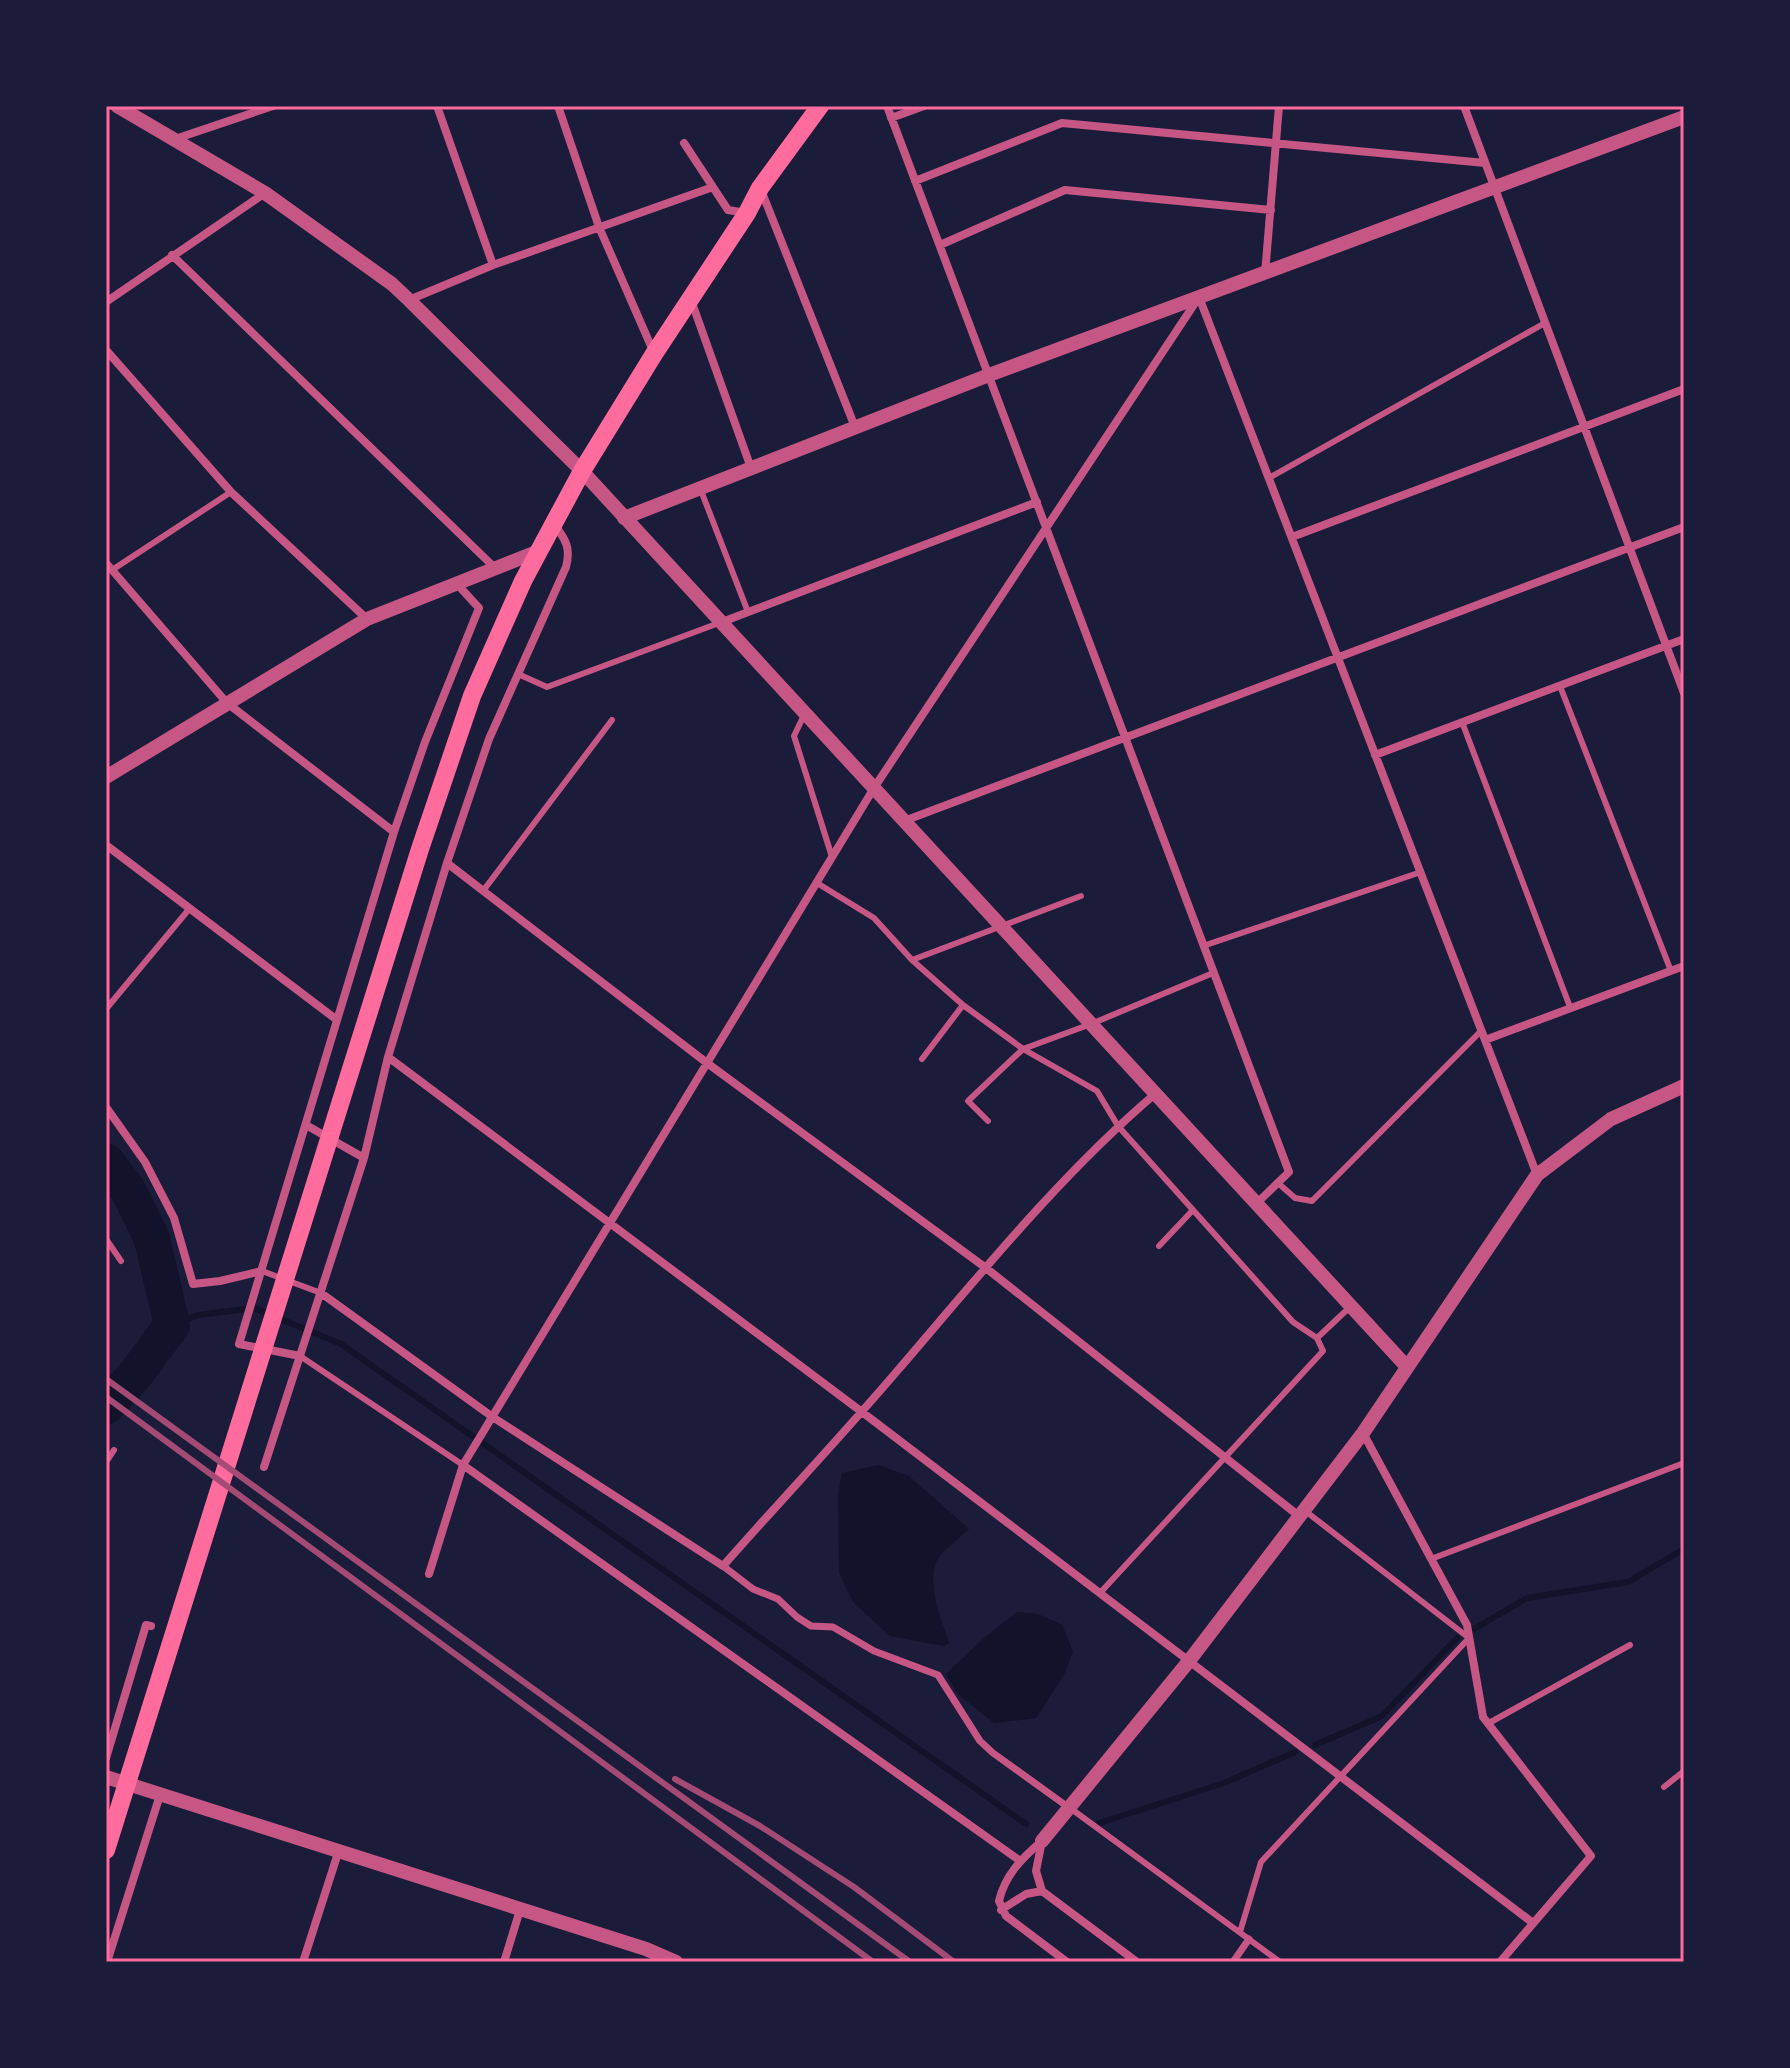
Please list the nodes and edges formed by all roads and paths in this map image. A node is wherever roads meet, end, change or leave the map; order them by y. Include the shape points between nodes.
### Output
1 (117, 106) edge
2 (273, 106) edge
3 (437, 106) edge
4 (558, 106) edge
5 (820, 106) edge
6 (887, 106) edge
7 (924, 106) edge
8 (1279, 106) edge
9 (1464, 106) edge
10 (1684, 117) edge
11 (891, 118) junction
12 (174, 139) junction
13 (684, 143) dead end
14 (1275, 143) junction
15 (1485, 163) junction
16 (915, 181) junction
17 (713, 187) junction
18 (1494, 187) junction
19 (760, 188) junction
20 (265, 193) junction
21 (1271, 210) junction
22 (747, 213) junction
23 (599, 227) junction
24 (940, 245) junction
25 (172, 255) junction
26 (493, 265) junction
27 (1265, 274) junction
28 (1199, 297) junction
29 (409, 300) junction
30 (691, 300) junction
31 (106, 302) edge
32 (1545, 323) junction
33 (106, 350) edge
34 (654, 354) junction
35 (989, 375) junction
36 (1684, 389) edge
37 (855, 427) junction
38 (1584, 427) junction
39 (751, 468) junction
40 (582, 471) junction
41 (1269, 478) junction
42 (700, 488) junction
43 (231, 492) junction
44 (1037, 502) junction
45 (624, 518) junction
46 (554, 523) junction
47 (1684, 527) edge
48 (1047, 528) junction
49 (1292, 537) junction
50 (1630, 548) junction
51 (539, 551) junction
52 (109, 567) edge
53 (495, 568) junction
54 (456, 583) junction
55 (748, 612) junction
56 (367, 619) junction
57 (722, 622) junction
58 (1684, 639) edge
59 (1667, 646) junction
60 (1338, 658) junction
61 (518, 674) junction
62 (1560, 686) junction
63 (1684, 693) edge
64 (227, 703) junction
65 (806, 713) junction
66 (612, 720) dead end
67 (1462, 722) junction
68 (1124, 737) junction
69 (1375, 755) junction
70 (106, 777) edge
71 (874, 788) junction
72 (904, 821) junction
73 (394, 832) junction
74 (106, 845) edge
75 (832, 857) junction
76 (447, 863) junction
77 (1421, 872) junction
78 (817, 883) junction
79 (483, 891) junction
80 (1081, 896) dead end
81 (190, 908) junction
82 (1001, 926) junction
83 (1203, 946) junction
84 (912, 960) junction
85 (1684, 966) edge
86 (1671, 971) junction
87 (1213, 973) junction
88 (963, 1005) junction
89 (1570, 1007) junction
90 (106, 1009) edge
91 (337, 1020) junction
92 (1091, 1024) junction
93 (1482, 1030) junction
94 (1485, 1040) junction
95 (1023, 1049) junction
96 (388, 1057) junction
97 (922, 1059) dead end
98 (707, 1063) junction
99 (1684, 1086) edge
100 (1155, 1094) junction
101 (106, 1107) edge
102 (988, 1121) dead end
103 (306, 1125) junction
104 (1118, 1126) junction
105 (364, 1158) junction
106 (1537, 1175) junction
107 (1278, 1183) junction
108 (1256, 1204) junction
109 (1193, 1210) junction
110 (612, 1224) junction
111 (106, 1239) edge
112 (1159, 1246) dead end
113 (121, 1261) dead end
114 (986, 1268) junction
115 (262, 1271) junction
116 (321, 1293) junction
117 (1351, 1306) junction
118 (1317, 1338) junction
119 (300, 1356) junction
120 (1407, 1367) junction
121 (862, 1412) junction
122 (494, 1418) junction
123 (1363, 1433) junction
124 (114, 1450) dead end
125 (1224, 1457) junction
126 (106, 1462) edge
127 (465, 1463) junction
128 (1684, 1463) edge
129 (264, 1467) dead end
130 (1302, 1513) junction
131 (1431, 1559) junction
132 (723, 1566) junction
133 (429, 1574) dead end
134 (1100, 1593) junction
135 (151, 1626) dead end
136 (1469, 1638) junction
137 (1630, 1645) dead end
138 (1189, 1661) junction
139 (1489, 1723) junction
140 (106, 1758) edge
141 (1684, 1771) edge
142 (1340, 1776) junction
143 (106, 1777) edge
144 (1664, 1787) dead end
145 (160, 1795) junction
146 (1069, 1807) junction
147 (1042, 1841) junction
148 (106, 1850) edge
149 (338, 1853) junction
150 (1023, 1857) junction
151 (1042, 1891) junction
152 (520, 1910) junction
153 (1001, 1910) junction
154 (1533, 1923) junction
155 (1240, 1932) junction
156 (1249, 1939) junction
157 (644, 1956) edge
158 (107, 1962) edge
159 (303, 1962) edge
160 (504, 1962) edge
161 (676, 1962) edge
162 (1067, 1962) edge
163 (1137, 1962) edge
164 (1233, 1962) edge
165 (1280, 1962) edge
166 (1500, 1962) edge

1 - 12 street
2 - 12 street
3 - 26 street
4 - 23 street
5 - 19 main road
6 - 11 street
7 - 11 street
8 - 14 street
9 - 15 street
10 - 18 street
11 - 16 street
12 - 20 street
13 - 17 street
14 - 15 street
14 - 16 street via 1062,123
14 - 21 street
15 - 18 street
16 - 24 street
17 - 22 street via 728,210
17 - 23 street
18 - 27 street
18 - 32 street
19 - 22 main road
19 - 37 street
20 - 25 street
20 - 29 street
21 - 24 street via 1065,190
21 - 27 street
22 - 30 main road
23 - 26 street
23 - 34 street
24 - 35 street
25 - 31 street
25 - 53 street
26 - 29 street
27 - 28 street
28 - 35 street
28 - 41 street
28 - 48 street
29 - 40 street
30 - 34 main road
30 - 39 street
32 - 38 street
32 - 41 lane
33 - 43 street
34 - 40 main road
35 - 37 street
35 - 44 street
36 - 38 street
37 - 39 street
38 - 49 street
38 - 50 street
39 - 42 street
40 - 45 street
40 - 46 main road
41 - 49 street
42 - 45 street
42 - 55 lane
43 - 52 lane
43 - 56 street
44 - 48 street
44 - 55 street
45 - 57 street
46 - 51 main road
46 - 61 street via 570,553
47 - 50 street
48 - 68 street
48 - 71 street
49 - 60 street
50 - 59 street
50 - 60 street
51 - 53 street
51 - 148 main road via 472,696 420,849
52 - 64 street
53 - 54 street
54 - 56 street
54 - 73 street via 479,608
55 - 57 street
56 - 64 street
57 - 61 lane via 547,687
57 - 65 street
58 - 59 street
59 - 62 street
59 - 63 street
60 - 68 street
60 - 69 street
61 - 76 street via 489,739
62 - 67 street
62 - 86 lane
64 - 70 street
64 - 73 street
65 - 71 street
65 - 75 lane via 794,736
66 - 79 lane
67 - 69 street
67 - 89 lane
68 - 72 street
68 - 83 street
69 - 77 street
71 - 72 street
71 - 75 street
72 - 82 street
73 - 91 street
74 - 81 street
75 - 78 street
76 - 79 street
76 - 96 street
77 - 83 lane
77 - 93 street
78 - 84 lane via 874,918
78 - 98 street
79 - 98 street
80 - 82 lane
81 - 90 lane
81 - 91 street
82 - 84 lane
82 - 92 street
83 - 87 street
84 - 88 lane
85 - 86 street
86 - 89 street
87 - 92 lane
87 - 107 street via 1289,1172
88 - 95 lane
88 - 97 lane
89 - 94 street
91 - 103 street
92 - 95 lane
92 - 100 street
93 - 94 street
93 - 107 lane via 1312,1201 1295,1198
94 - 106 street
95 - 102 lane via 968,1101
95 - 104 lane via 1097,1091
96 - 105 street
96 - 110 street
98 - 110 street
98 - 114 street
99 - 106 street via 1611,1119
100 - 104 street
100 - 108 street
101 - 115 street via 145,1162 174,1218 193,1284
103 - 105 street
103 - 115 street
104 - 109 lane
104 - 114 street
105 - 116 street
106 - 120 street
107 - 108 street
108 - 117 street
109 - 112 lane
109 - 118 lane via 1293,1322
110 - 121 street
110 - 122 street
111 - 113 lane
114 - 121 street
114 - 125 street
115 - 116 lane
115 - 119 street via 239,1344
116 - 119 street
116 - 122 street
117 - 118 lane
117 - 120 street
118 - 125 lane via 1323,1351
119 - 127 lane
119 - 129 street
120 - 123 street
121 - 132 street
121 - 134 street
122 - 127 street
122 - 132 street
123 - 130 street
123 - 131 street
124 - 126 lane
125 - 130 street
125 - 134 lane
127 - 133 street
127 - 150 street
128 - 131 lane
130 - 136 lane
130 - 138 street
131 - 136 street
132 - 146 street via 811,1626 833,1627 874,1651 938,1675 980,1741
134 - 138 street
135 - 140 street via 146,1625
136 - 139 street via 1483,1717
136 - 142 lane
137 - 139 lane
138 - 142 street
138 - 146 street
139 - 154 street via 1591,1856
141 - 144 lane
142 - 154 street
142 - 155 lane via 1261,1862
143 - 145 street
145 - 149 street
145 - 158 street
146 - 147 street
146 - 155 lane
147 - 150 street
147 - 151 street via 1037,1879
149 - 152 street
149 - 159 street
150 - 153 street via 1001,1891
151 - 153 street via 1026,1894
151 - 163 street
152 - 157 street
152 - 160 street
153 - 162 street
154 - 166 street
155 - 156 lane
156 - 164 street
156 - 165 lane
157 - 161 street

